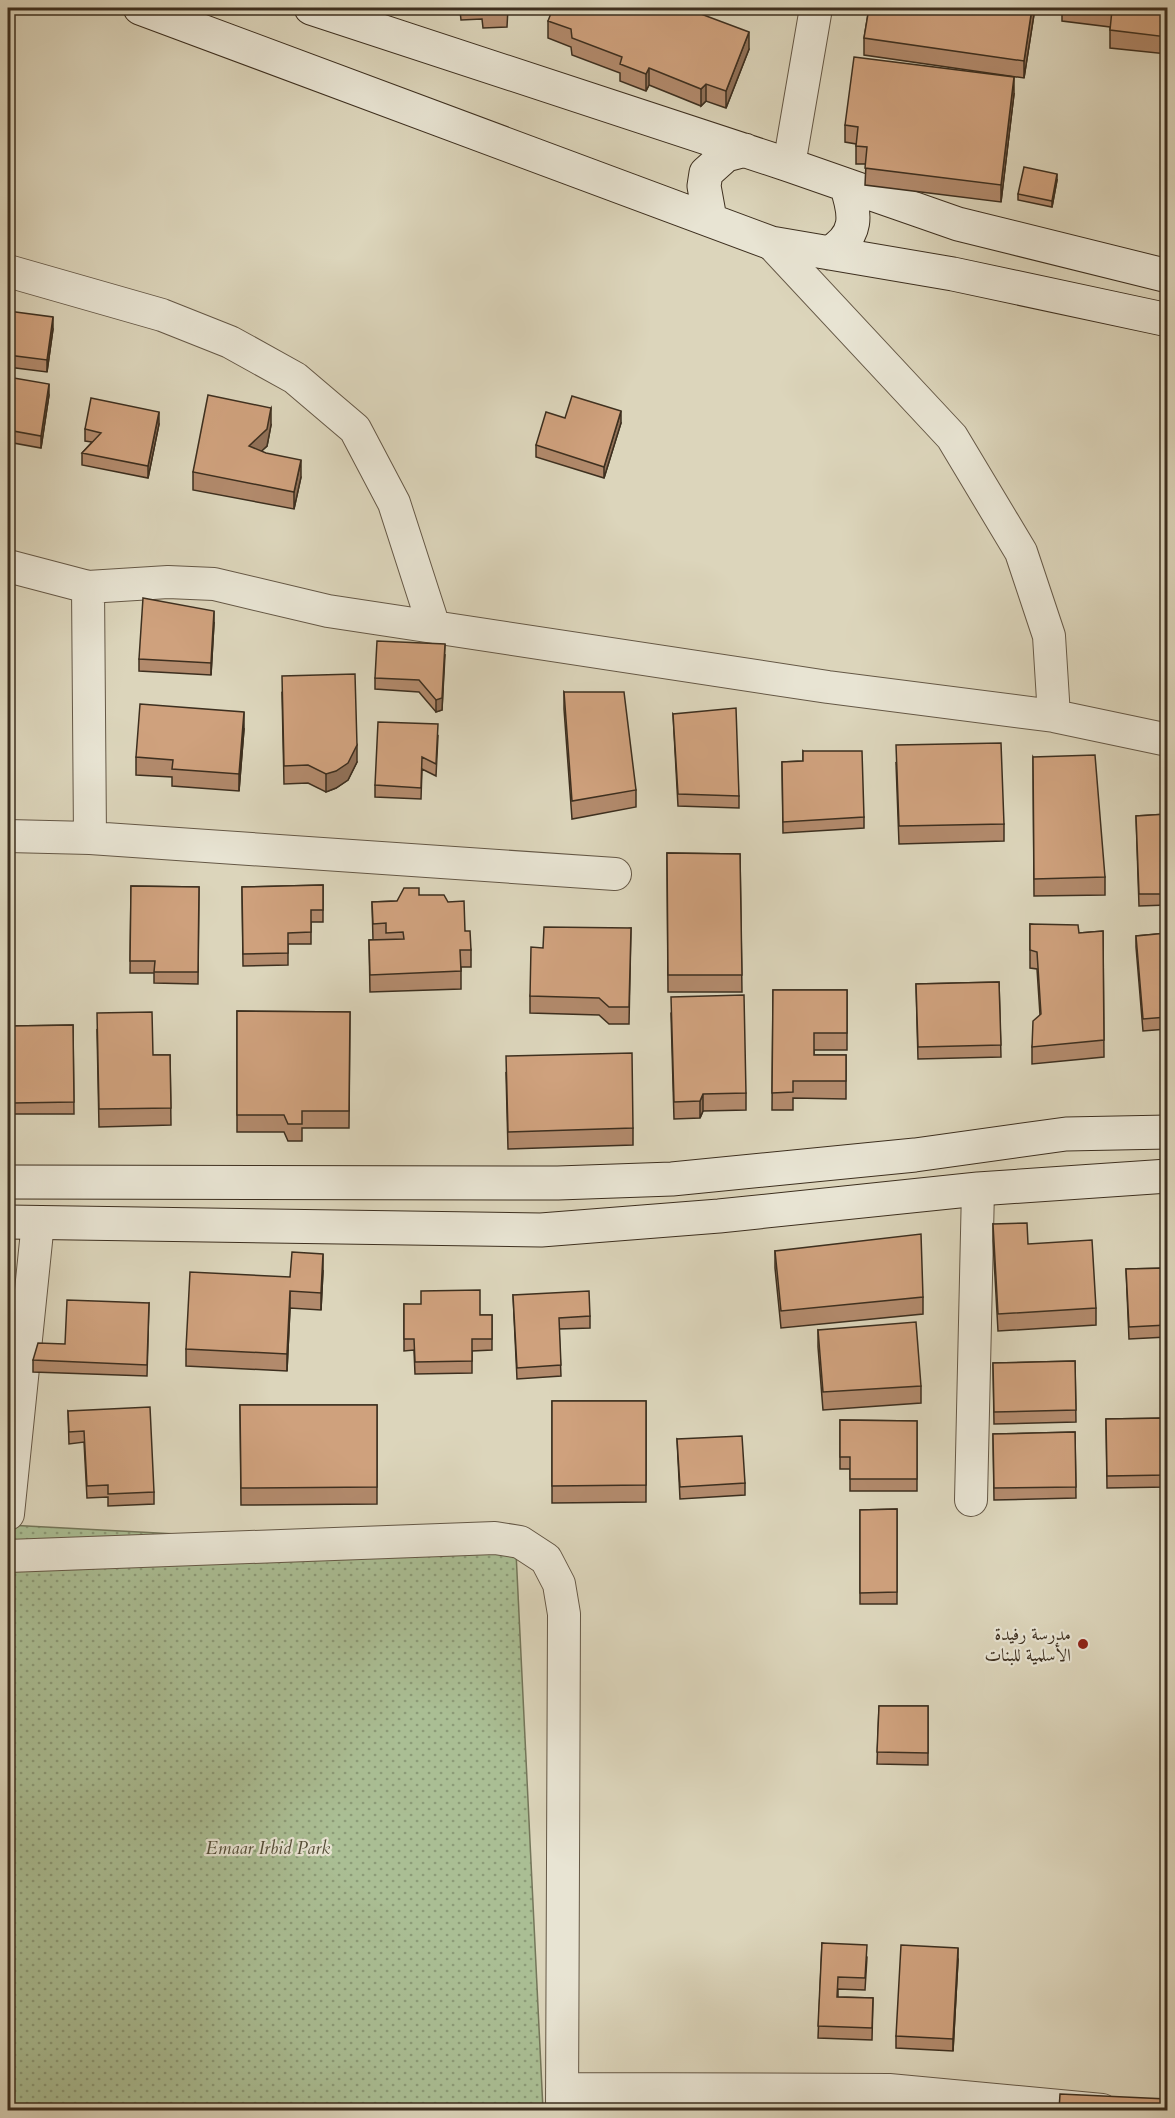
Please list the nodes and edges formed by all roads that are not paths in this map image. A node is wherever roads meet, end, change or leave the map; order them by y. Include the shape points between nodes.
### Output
1 (140, 8) edge
2 (311, 8) edge
3 (816, 8) edge
4 (745, 150) junction
5 (789, 165) junction
6 (846, 185) junction
7 (710, 219) junction
8 (771, 243) junction
9 (828, 253) junction
10 (8, 271) edge
11 (1167, 276) edge
12 (1167, 320) edge
13 (8, 566) edge
14 (88, 587) junction
15 (434, 627) junction
16 (1054, 716) junction
17 (1167, 740) edge
18 (8, 836) edge
19 (90, 838) junction
20 (615, 874) dead end
21 (1167, 1132) edge
22 (1167, 1176) edge
23 (8, 1182) edge
24 (978, 1189) junction
25 (23, 1222) edge
26 (971, 1500) dead end
27 (8, 1514) edge
28 (8, 1556) edge
29 (562, 2100) edge
30 (1102, 2110) edge

1 - 7 street
2 - 4 street
3 - 5 street
4 - 5 street
4 - 7 street via 726,155 705,173
5 - 6 street
6 - 9 street via 852,201 850,232 843,244
6 - 11 street via 958,224
7 - 8 street
8 - 9 street
8 - 16 street via 952,437 1021,552 1049,636
9 - 12 street via 953,274
10 - 15 street via 162,315 230,342 295,378 355,429 394,503
13 - 14 street
14 - 15 street via 168,582 214,584 328,611
14 - 19 street
15 - 16 street via 828,687
16 - 17 street
18 - 19 street
19 - 20 street
21 - 23 street via 1066,1134 915,1155 672,1179 569,1183
22 - 24 street
24 - 25 street via 541,1230
24 - 26 street
25 - 27 street
28 - 29 street via 495,1538 520,1542 546,1558 559,1584 564,1614
29 - 30 street via 889,2090

